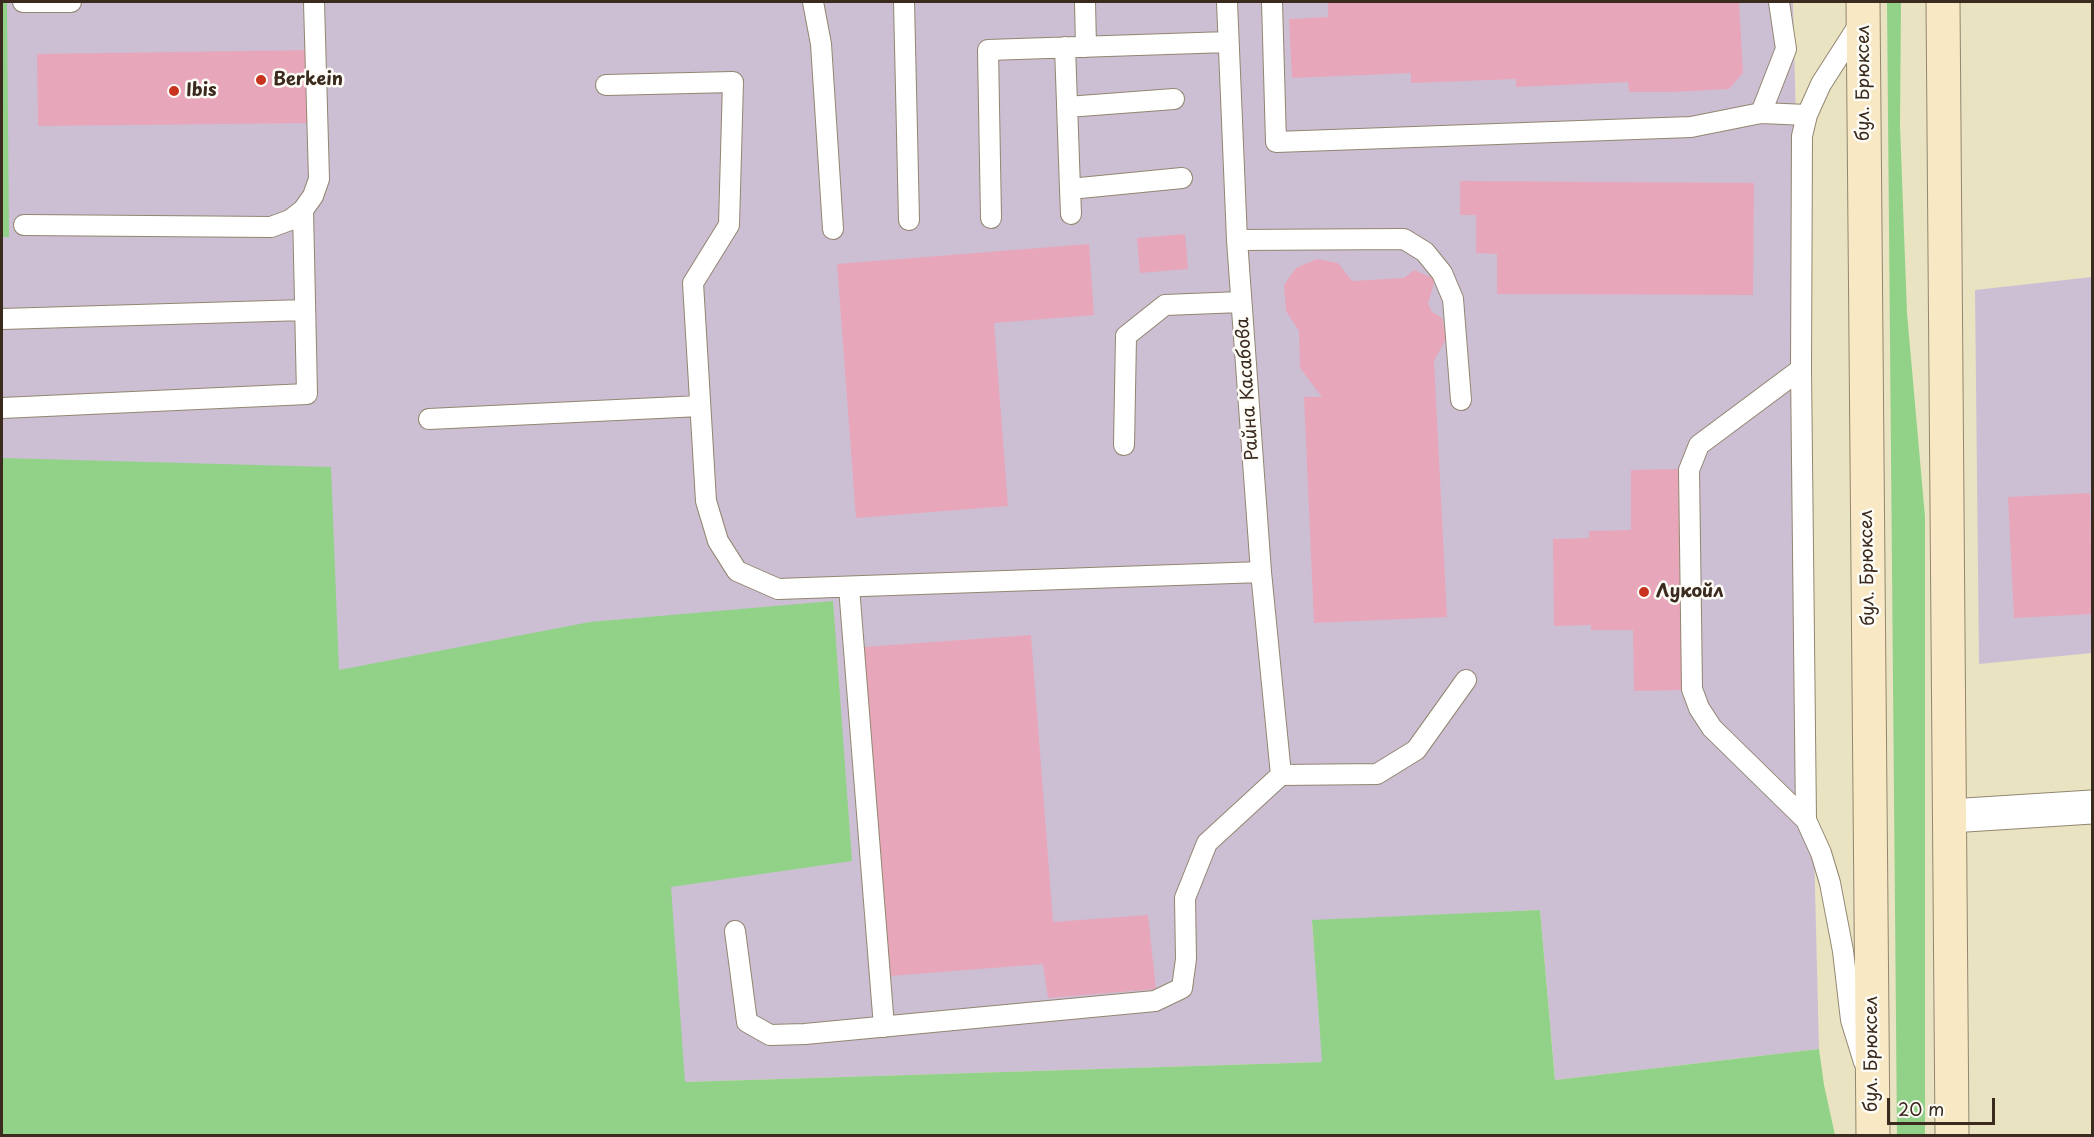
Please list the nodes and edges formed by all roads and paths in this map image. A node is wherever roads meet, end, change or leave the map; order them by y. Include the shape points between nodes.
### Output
1 (23, 2) edge
2 (71, 2) edge
3 (314, 2) edge
4 (813, 2) edge
5 (904, 2) edge
6 (1085, 2) edge
7 (1227, 2) edge
8 (1272, 2) edge
9 (1779, 2) edge
10 (1943, 2) edge
11 (1863, 10) edge
12 (1228, 42) junction
13 (1065, 47) junction
14 (1086, 47) junction
15 (606, 85) dead end
16 (1174, 99) dead end
17 (1067, 107) junction
18 (1761, 113) junction
19 (1807, 115) junction
20 (1182, 178) dead end
21 (1071, 189) junction
22 (303, 210) junction
23 (1071, 214) dead end
24 (991, 218) dead end
25 (909, 220) dead end
26 (24, 225) dead end
27 (833, 229) dead end
28 (1237, 240) junction
29 (1241, 302) junction
30 (305, 310) junction
31 (2, 319) edge
32 (1801, 369) junction
33 (1461, 400) dead end
34 (700, 406) junction
35 (2, 408) edge
36 (429, 419) dead end
37 (1124, 445) dead end
38 (1261, 572) junction
39 (849, 587) junction
40 (1466, 680) dead end
41 (1281, 775) junction
42 (2092, 807) edge
43 (1950, 816) junction
44 (1806, 820) junction
45 (735, 931) dead end
46 (884, 1027) junction
47 (1873, 1085) junction
48 (1873, 1136) edge
49 (1952, 1136) edge

1 - 2 lane
3 - 22 lane via 319,179
4 - 27 lane via 821,44
5 - 25 lane
6 - 14 lane
7 - 12 lane, Райна Касабова
8 - 18 lane via 1276,142 1690,127
9 - 18 lane via 1786,49
10 - 43 main road
11 - 19 lane
11 - 47 main road, бул. Брюксел
12 - 14 lane
12 - 28 lane, Райна Касабова
13 - 14 lane
13 - 17 lane
13 - 24 lane via 988,50
15 - 34 lane via 733,82 729,225 693,283
16 - 17 lane
17 - 21 lane
18 - 19 lane
19 - 32 lane via 1802,136
20 - 21 lane
21 - 23 lane
22 - 26 lane via 271,227
22 - 30 lane
28 - 29 lane, Райна Касабова
28 - 33 lane via 1404,239 1425,252 1442,273 1452,299
29 - 37 lane via 1165,305 1126,336
29 - 38 lane, Райна Касабова
30 - 31 lane
30 - 35 lane via 308,394
32 - 44 lane
32 - 44 lane via 1699,445 1689,470 1692,689 1712,728
34 - 36 lane
34 - 39 lane via 705,501 718,541 737,571 778,589
38 - 39 lane
38 - 41 lane, Райна Касабова
39 - 46 lane
40 - 41 lane via 1416,750 1377,774
41 - 46 lane via 1207,843 1185,898 1186,959 1182,988 1155,1001
42 - 43 street
43 - 49 main road
44 - 47 lane via 1830,883 1851,1020
45 - 46 lane via 747,1022 770,1035
47 - 48 main road, бул. Брюксел

